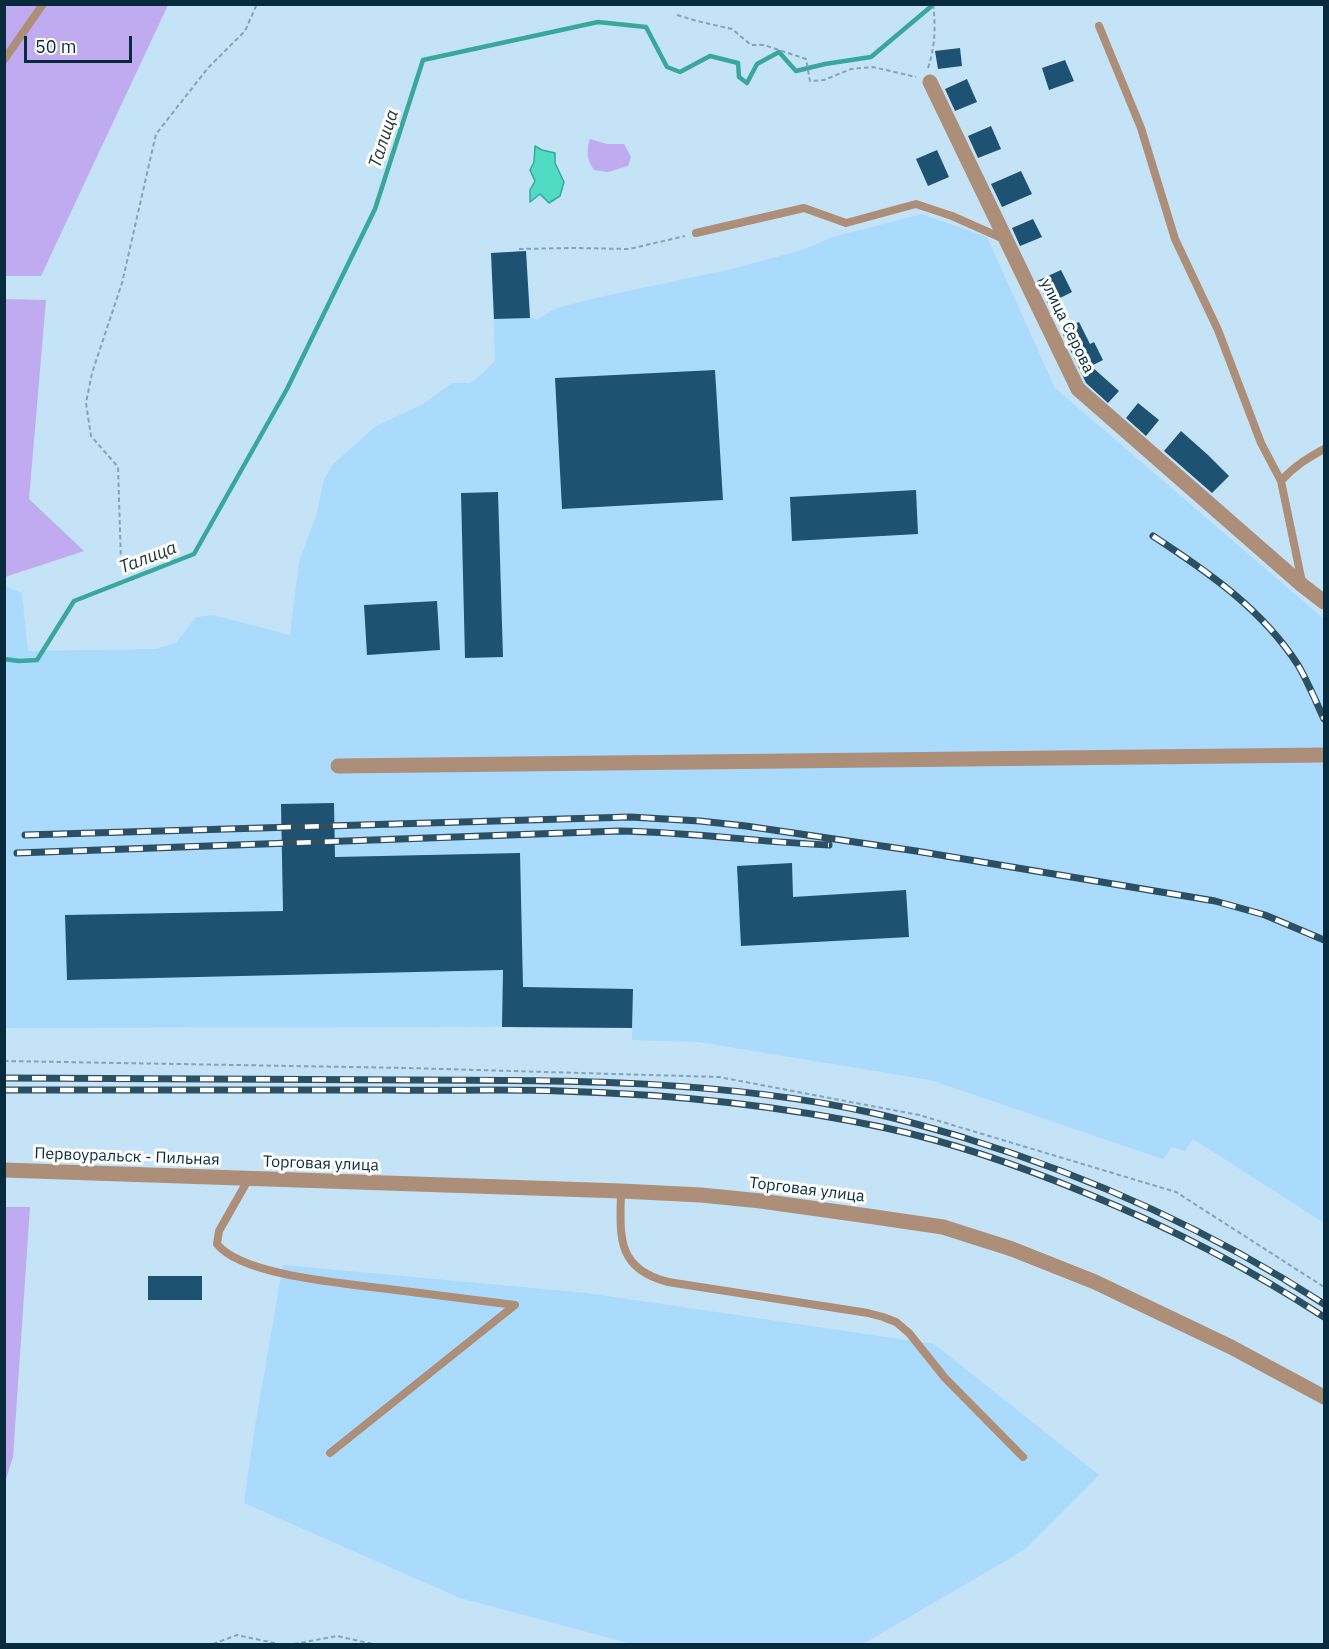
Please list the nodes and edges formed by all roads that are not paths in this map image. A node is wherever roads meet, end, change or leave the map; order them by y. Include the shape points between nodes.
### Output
1 (43, 4) edge
2 (1099, 26) dead end
3 (4, 60) edge
4 (930, 82) road end
5 (696, 233) road end
6 (1006, 240) junction
7 (1324, 449) edge
8 (1281, 481) junction
9 (1302, 585) junction
10 (1324, 602) edge
11 (1324, 754) edge
12 (338, 766) dead end
13 (4, 1170) edge
14 (248, 1180) junction
15 (621, 1191) junction
16 (1324, 1397) edge
17 (330, 1453) dead end
18 (1023, 1457) dead end

1 - 3 lane
2 - 8 lane via 1141,128 1175,239 1218,330 1261,443
4 - 6 street, улица Серова
5 - 6 lane via 804,208 846,223 916,204
6 - 9 street, улица Серова via 1078,389
7 - 8 lane via 1290,470
8 - 9 lane
9 - 10 street, улица Серова
11 - 12 street
13 - 14 street, Первоуральск - Пильная
14 - 15 street, Торговая улица
14 - 17 lane via 219,1231 217,1244 242,1262 300,1278 515,1305
15 - 16 street, Торговая улица via 761,1201 943,1227 1012,1248 1095,1282
15 - 18 lane via 623,1247 639,1269 652,1278 868,1313 896,1323

